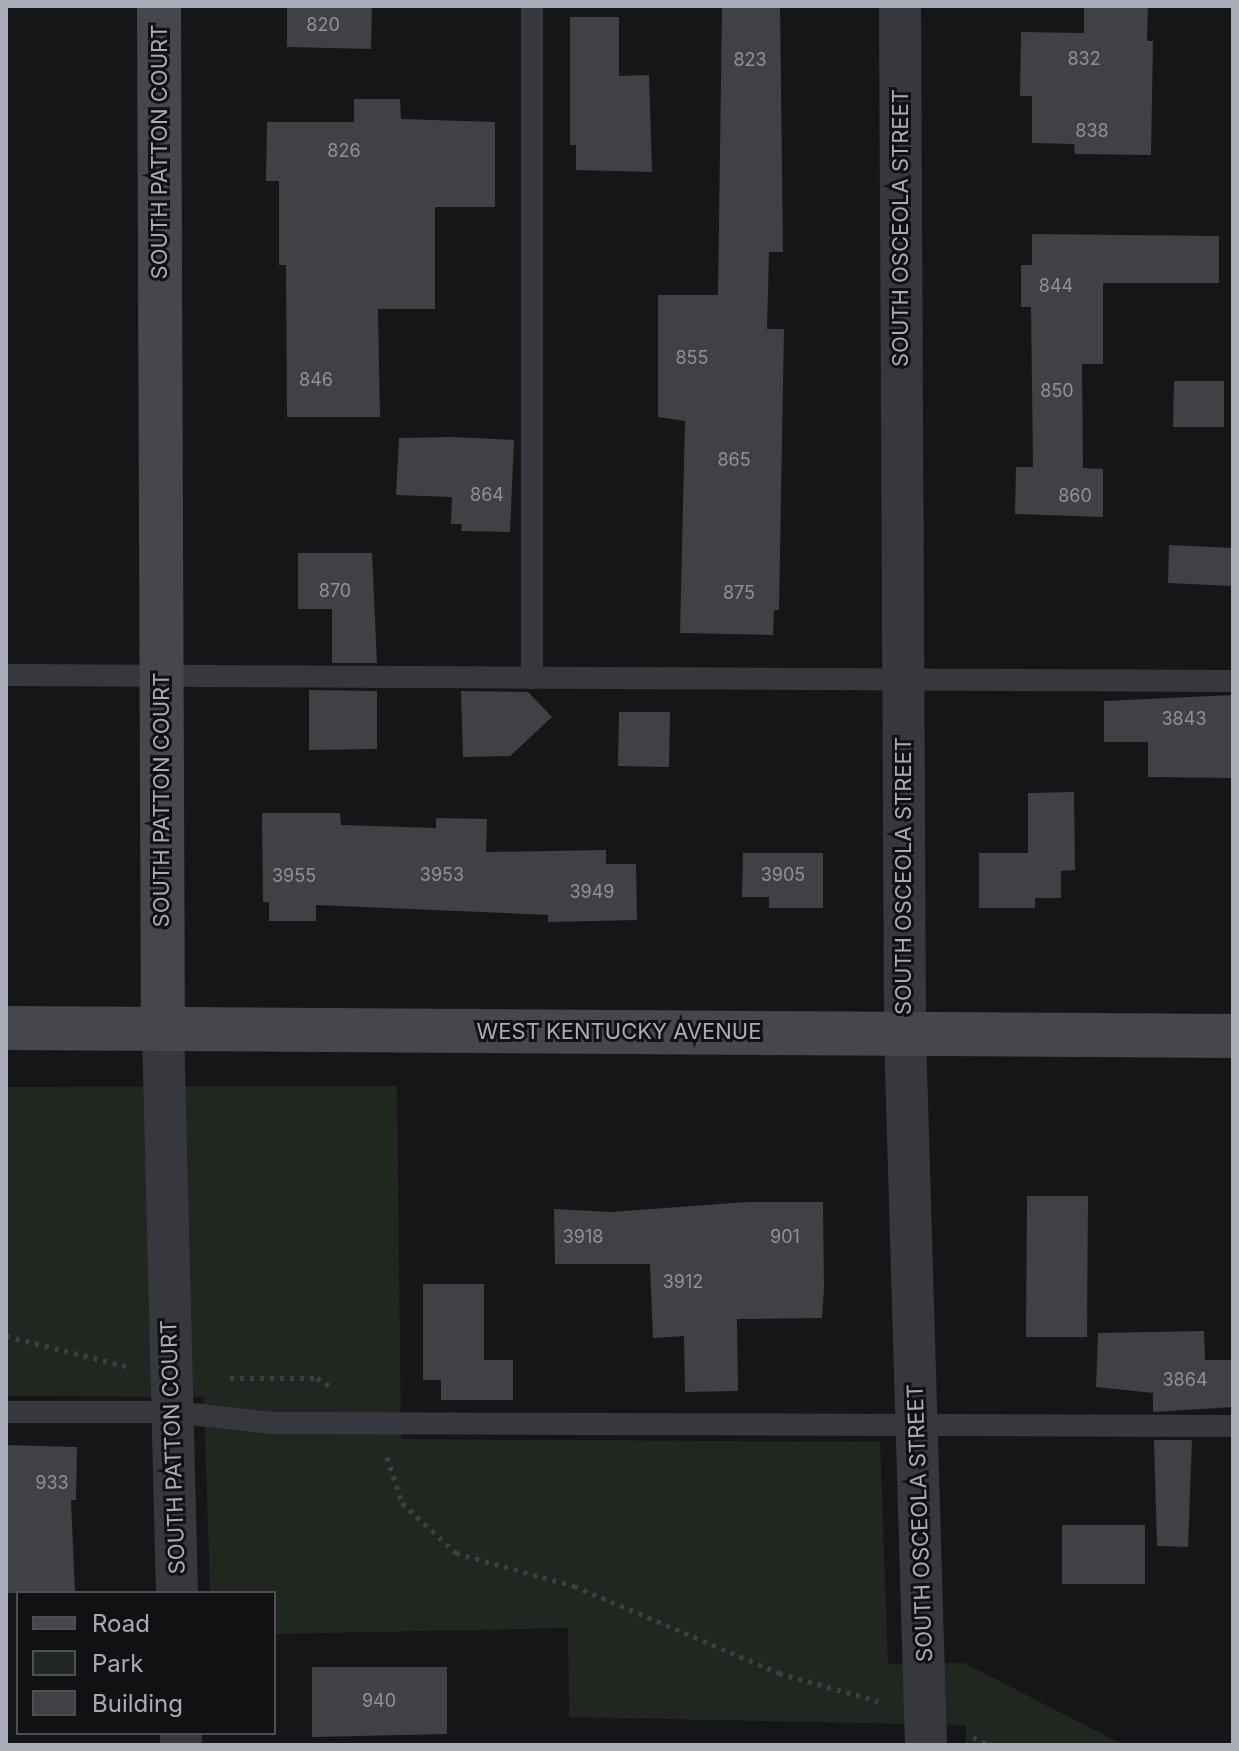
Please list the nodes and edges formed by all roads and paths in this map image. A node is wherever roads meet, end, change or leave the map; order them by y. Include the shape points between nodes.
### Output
1 (159, 6) edge
2 (532, 6) edge
3 (900, 6) edge
4 (6, 675) edge
5 (162, 677) junction
6 (532, 678) junction
7 (903, 680) junction
8 (1233, 681) edge
9 (6, 1028) edge
10 (163, 1029) junction
11 (905, 1034) junction
12 (1233, 1036) edge
13 (6, 1336) edge
14 (172, 1395) junction
15 (6, 1412) edge
16 (917, 1421) junction
17 (376, 1423) junction
18 (1233, 1426) edge
19 (177, 1591) edge
20 (925, 1729) edge
21 (989, 1745) edge

1 - 5 street, SOUTH PATTON COURT
2 - 6 lane
3 - 7 street, SOUTH OSCEOLA STREET
4 - 5 lane
5 - 6 lane
5 - 10 street, SOUTH PATTON COURT
6 - 7 lane
7 - 8 lane
7 - 11 street, SOUTH OSCEOLA STREET
9 - 10 street, WEST KENTUCKY AVENUE
10 - 11 street, WEST KENTUCKY AVENUE
10 - 14 street, SOUTH PATTON COURT
11 - 12 street, WEST KENTUCKY AVENUE
11 - 16 street, SOUTH OSCEOLA STREET
13 - 14 path
14 - 15 lane
14 - 17 lane via 273,1423
14 - 17 path via 317,1378 370,1409
14 - 19 street, SOUTH PATTON COURT
16 - 17 lane
16 - 18 lane
16 - 20 street, SOUTH OSCEOLA STREET
17 - 20 path via 402,1503 456,1553 574,1586
20 - 21 path

